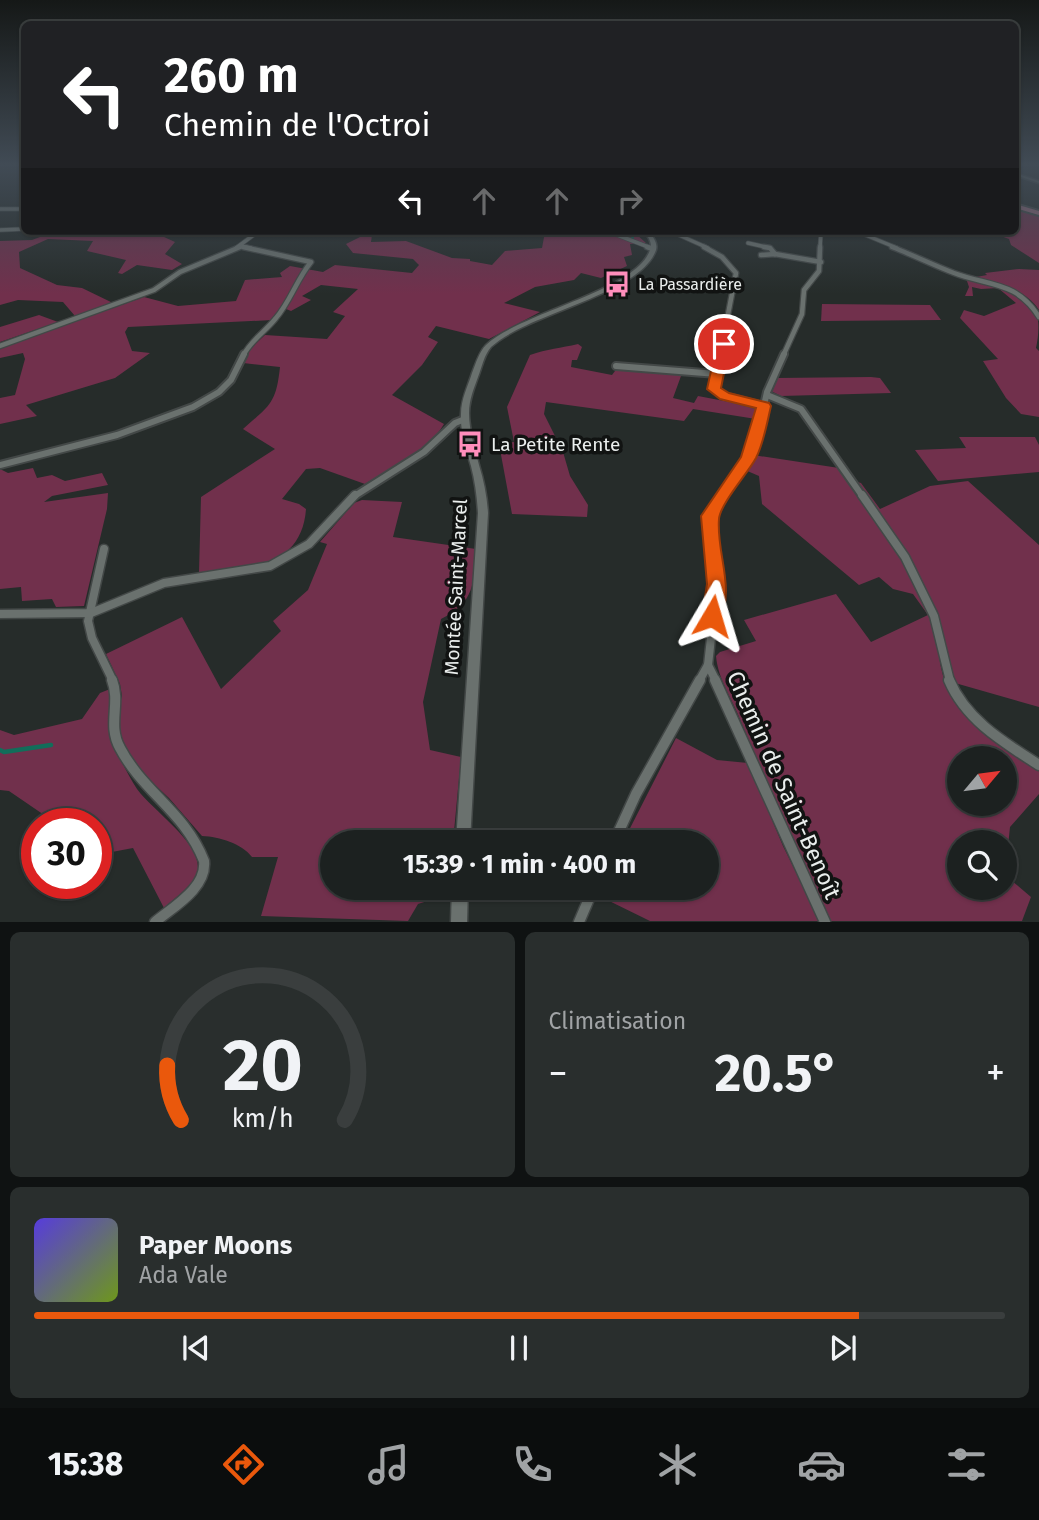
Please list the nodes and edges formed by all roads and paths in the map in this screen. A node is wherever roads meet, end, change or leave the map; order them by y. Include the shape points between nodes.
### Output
1 (0, 209) edge
2 (21, 209) edge
3 (21, 229) edge
4 (0, 230) edge
5 (254, 235) edge
6 (617, 235) edge
7 (649, 235) edge
8 (679, 235) edge
9 (821, 235) edge
10 (866, 235) edge
11 (747, 243) dead end
12 (241, 246) junction
13 (653, 249) junction
14 (775, 254) junction
15 (761, 255) dead end
16 (821, 262) junction
17 (1039, 317) edge
18 (0, 346) edge
19 (615, 366) dead end
20 (717, 374) junction
21 (767, 395) junction
22 (764, 406) junction
23 (465, 419) junction
24 (0, 465) edge
25 (104, 549) dead end
26 (90, 613) junction
27 (0, 614) edge
28 (708, 665) junction
29 (1039, 765) edge
30 (464, 830) edge
31 (620, 830) edge
32 (460, 900) edge
33 (588, 900) edge
34 (155, 922) edge
35 (459, 922) edge
36 (579, 922) edge
37 (825, 922) edge

1 - 2 street
3 - 4 street
5 - 12 street
6 - 13 street
7 - 13 main road
8 - 20 street via 727,258 736,274
9 - 16 street
10 - 17 street via 963,276 1016,292 1030,302
11 - 14 street via 770,247
12 - 18 street via 180,272 148,293
12 - 24 street via 311,262 219,392 193,407 86,445
13 - 23 main road, Montée Saint-Marcel via 641,267 617,284 514,327 491,343 479,362
14 - 15 street
14 - 16 street
16 - 21 street via 820,271 804,290 802,314
19 - 20 street
20 - 22 street via 714,389 718,393
21 - 22 street
21 - 29 street via 801,409 905,557 934,616 955,694 995,737
22 - 28 street via 748,458 710,516 716,584
23 - 26 street via 453,422 425,452 364,489 319,538 296,554 250,572 170,580
23 - 30 main road, Montée Saint-Marcel via 483,501
25 - 26 street
26 - 27 street
26 - 34 street via 88,631 114,686 112,729 116,741 142,782 180,820 206,862 196,885
28 - 31 street
28 - 37 street, Chemin de Saint-Benoît via 731,707 786,843
32 - 35 main road
33 - 36 street

